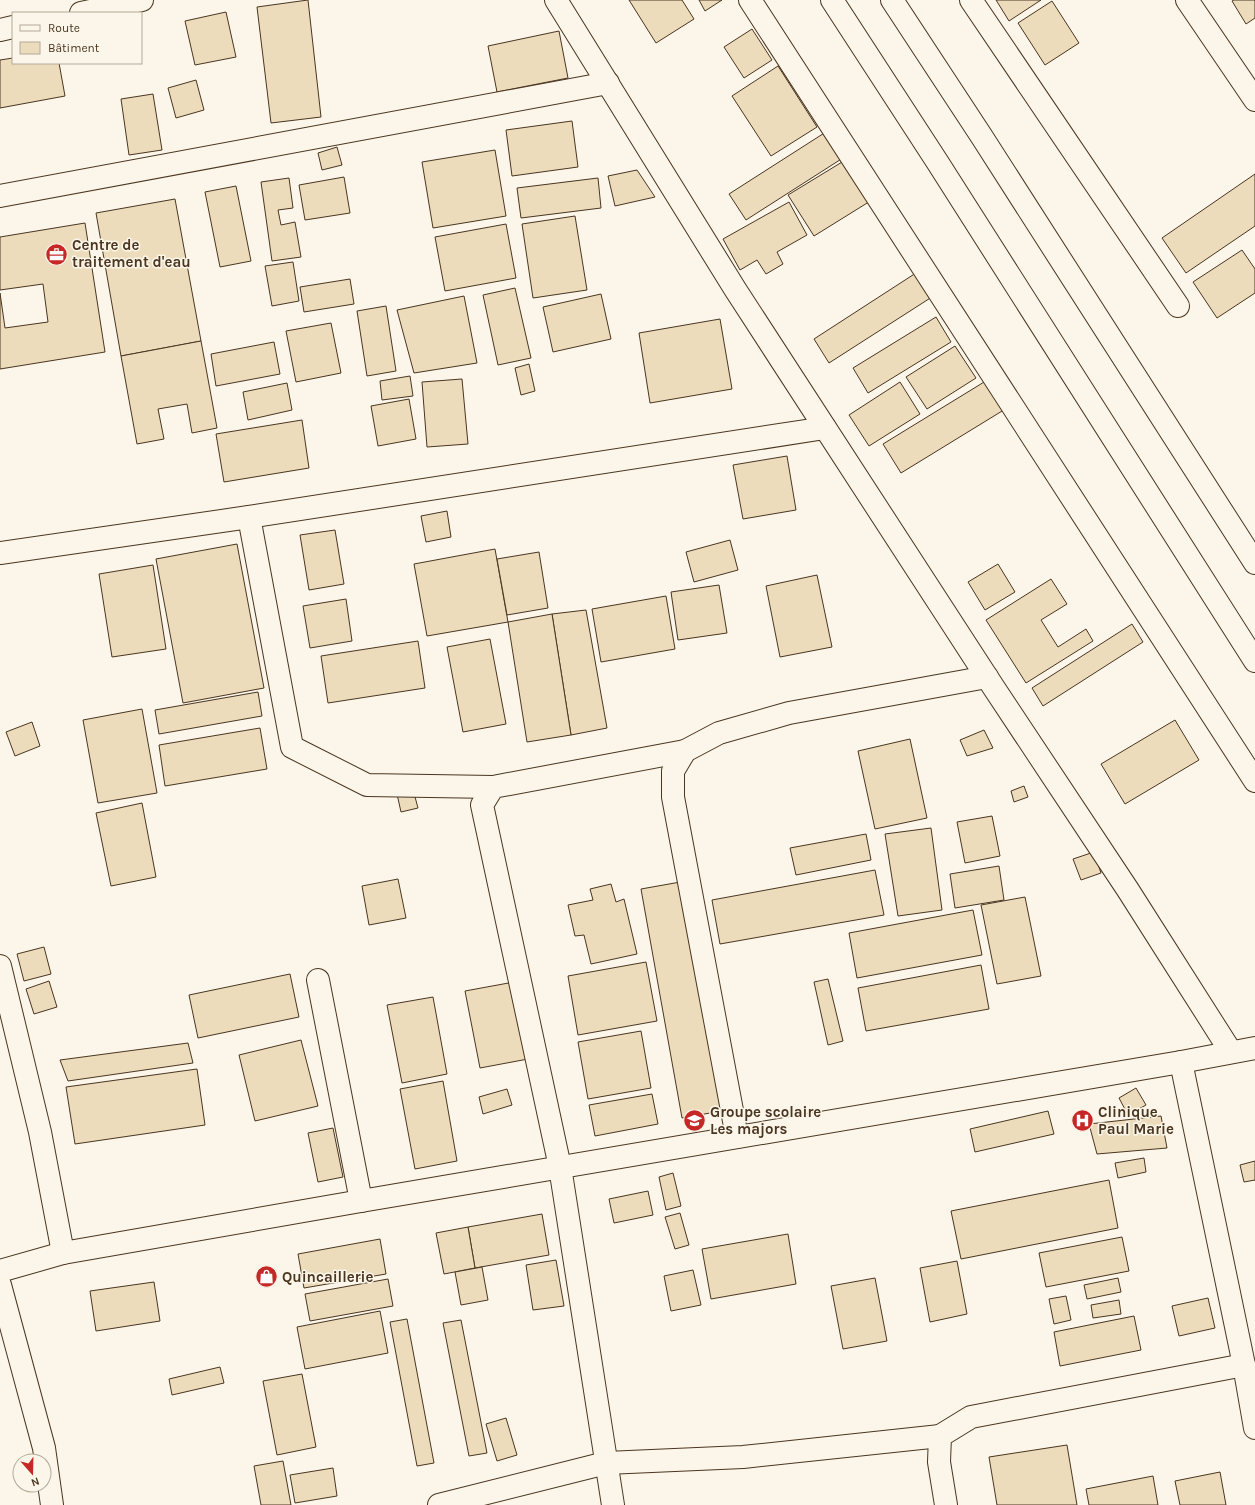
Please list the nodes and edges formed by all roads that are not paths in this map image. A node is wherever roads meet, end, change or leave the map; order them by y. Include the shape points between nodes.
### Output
1 (142, 0) edge
2 (556, 0) edge
3 (750, 0) edge
4 (832, 0) edge
5 (892, 0) edge
6 (971, 0) edge
7 (1187, 0) edge
8 (86, 12) edge
9 (12, 27) edge
10 (0, 30) edge
11 (608, 83) junction
12 (1255, 100) edge
13 (0, 196) edge
14 (1178, 306) dead end
15 (825, 428) junction
16 (248, 517) junction
17 (0, 553) edge
18 (1255, 563) edge
19 (1255, 661) edge
20 (987, 677) junction
21 (685, 751) junction
22 (1255, 781) edge
23 (493, 787) junction
24 (0, 966) edge
25 (318, 980) dead end
26 (1255, 1048) edge
27 (1231, 1052) junction
28 (1181, 1062) junction
29 (736, 1137) junction
30 (560, 1167) junction
31 (361, 1201) junction
32 (64, 1254) junction
33 (0, 1270) edge
34 (0, 1285) edge
35 (1244, 1365) junction
36 (1255, 1428) edge
37 (940, 1436) junction
38 (606, 1464) junction
39 (52, 1505) edge
40 (439, 1505) edge
41 (613, 1505) edge
42 (946, 1505) edge

1 - 8 street
2 - 11 street
3 - 22 street
4 - 19 street
5 - 18 street
6 - 14 street
7 - 12 street
9 - 10 street
11 - 13 street
11 - 15 street via 735,289
15 - 16 street
15 - 20 street
16 - 17 street
16 - 23 street via 292,747 367,785
20 - 21 street via 789,713 720,733
20 - 27 street via 1128,890
21 - 23 street
21 - 29 street via 673,771 673,797
23 - 30 street via 482,805
24 - 32 street via 40,1132
25 - 31 street
26 - 27 street
27 - 28 street
28 - 29 street
28 - 35 street
29 - 30 street
30 - 31 street
30 - 38 street
31 - 32 street
32 - 33 street
34 - 39 street via 44,1448
35 - 36 street
35 - 37 street via 971,1417
37 - 38 street via 743,1457
37 - 42 street via 938,1462
38 - 40 street
38 - 41 street

